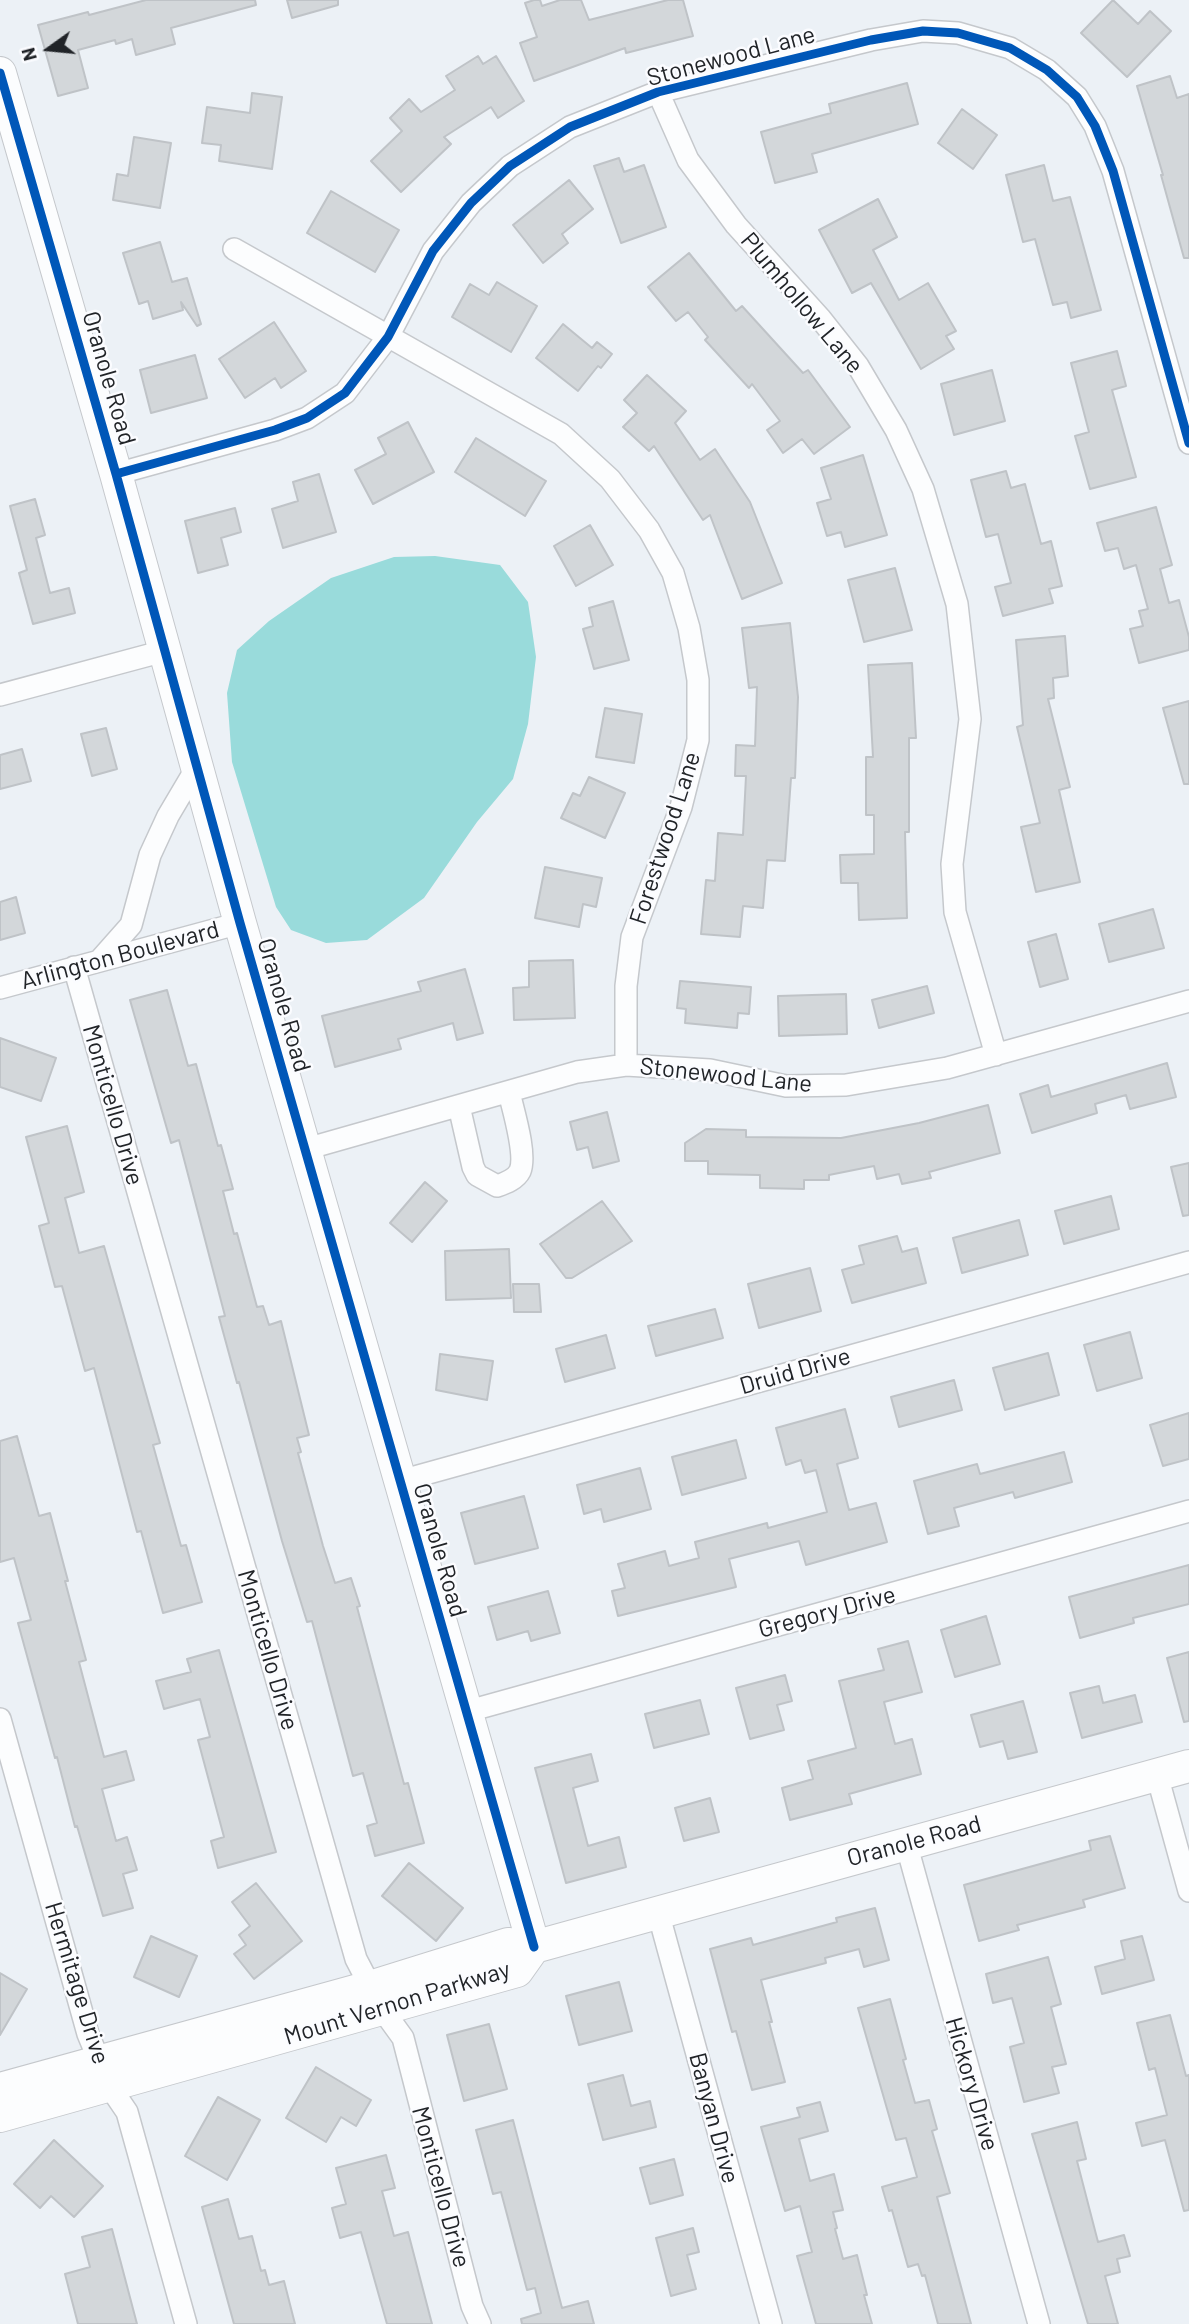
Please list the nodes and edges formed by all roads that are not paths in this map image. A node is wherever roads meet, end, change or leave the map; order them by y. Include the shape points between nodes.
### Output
1 (0, 74) edge
2 (657, 92) junction
3 (234, 249) dead end
4 (388, 337) junction
5 (1189, 443) edge
6 (116, 474) junction
7 (164, 650) junction
8 (0, 695) edge
9 (197, 767) junction
10 (240, 923) junction
11 (100, 960) junction
12 (74, 967) junction
13 (0, 988) edge
14 (1189, 1001) edge
15 (996, 1055) junction
16 (626, 1065) junction
17 (509, 1092) junction
18 (459, 1106) junction
19 (306, 1149) junction
20 (1189, 1262) edge
21 (400, 1481) junction
22 (1189, 1511) edge
23 (466, 1712) junction
24 (0, 1719) edge
25 (1189, 1766) edge
26 (1157, 1775) junction
27 (906, 1843) junction
28 (1189, 1891) edge
29 (657, 1912) junction
30 (534, 1947) junction
31 (376, 1998) junction
32 (105, 2074) junction
33 (0, 2089) edge
34 (0, 2116) edge
35 (186, 2324) edge
36 (480, 2324) edge
37 (771, 2324) edge
38 (1039, 2324) edge

1 - 6 street, Oranole Road
2 - 4 street, Stonewood Lane via 570,127 510,166 471,203 433,250
2 - 5 street, Stonewood Lane via 923,31 958,33 1010,48 1047,69 1077,97 1113,171
2 - 15 street, Plumhollow Lane via 688,160 736,225 858,366 896,430 923,489 957,604 970,719 952,864 955,912
3 - 4 street, Forestwood Lane
4 - 6 street, Stonewood Lane via 345,393 307,418
4 - 16 street, Forestwood Lane via 561,434 610,480 649,530 673,573 698,680 698,740 681,807 632,937 626,986
6 - 7 street, Oranole Road
7 - 8 street
7 - 9 street, Oranole Road
9 - 10 street, Oranole Road
9 - 11 street via 150,855 131,925
10 - 11 street, Arlington Boulevard
10 - 19 street, Oranole Road
11 - 12 street, Arlington Boulevard
12 - 13 street, Arlington Boulevard
12 - 31 street, Monticello Drive via 356,1959
14 - 15 street, Stonewood Lane
15 - 16 street, Stonewood Lane via 846,1085 786,1086 710,1070
16 - 17 street, Stonewood Lane via 578,1072
17 - 18 street, Stonewood Lane
17 - 18 street via 522,1154 520,1171 510,1182 497,1186 477,1175 473,1167
18 - 19 street, Stonewood Lane
19 - 21 street, Oranole Road
20 - 21 street, Druid Drive
21 - 23 street, Oranole Road
22 - 23 street, Gregory Drive
23 - 30 street, Oranole Road
24 - 32 street, Hermitage Drive via 88,2034
25 - 26 street, Oranole Road
26 - 27 street, Oranole Road
26 - 28 street
27 - 29 street, Oranole Road
27 - 38 street, Hickory Drive
29 - 30 street, Oranole Road
29 - 37 street, Banyan Drive
30 - 31 street, Mount Vernon Parkway via 517,1971
31 - 32 street, Mount Vernon Parkway
31 - 36 street, Monticello Drive via 403,2038
32 - 33 street, Mount Vernon Parkway
32 - 34 street, Mount Vernon Parkway
32 - 35 street, Hermitage Drive via 127,2112

